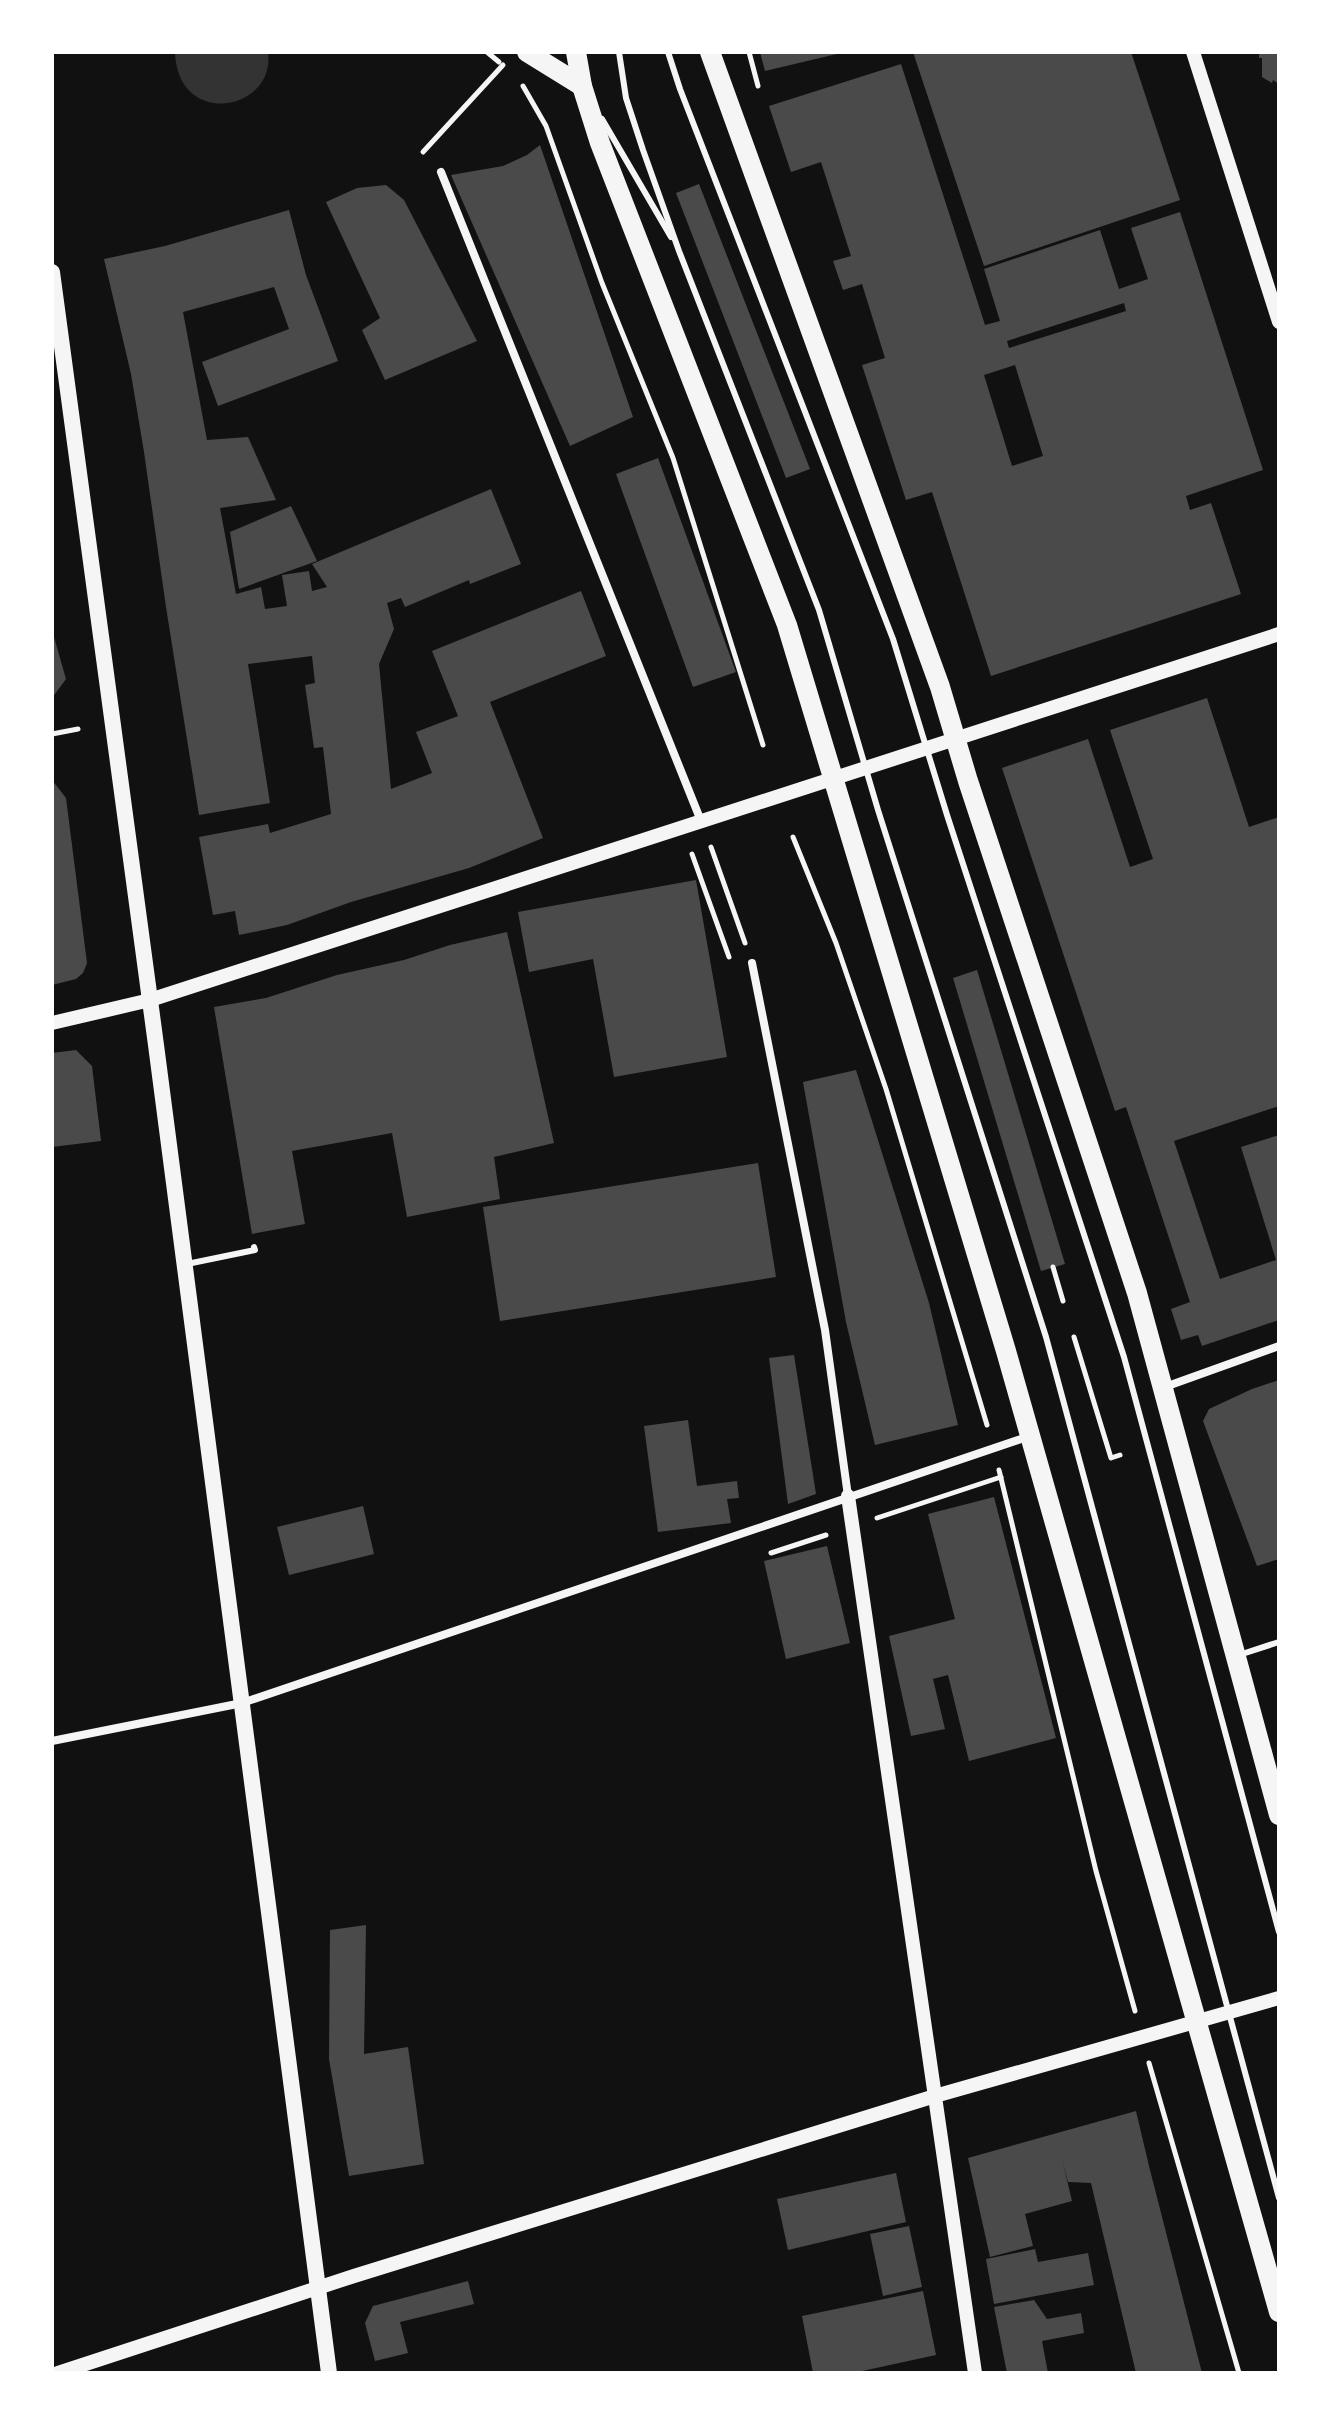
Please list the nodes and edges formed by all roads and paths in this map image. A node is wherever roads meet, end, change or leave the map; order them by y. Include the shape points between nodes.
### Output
1 (558, 52) edge
2 (576, 52) edge
3 (619, 52) edge
4 (668, 52) edge
5 (710, 52) edge
6 (1193, 52) edge
7 (518, 55) edge
8 (520, 82) dead end
9 (582, 86) junction
10 (420, 157) dead end
11 (441, 172) dead end
12 (679, 251) junction
13 (52, 272) edge
14 (1279, 322) edge
15 (1279, 634) edge
16 (78, 729) dead end
17 (52, 734) edge
18 (956, 738) junction
19 (763, 745) dead end
20 (926, 748) junction
21 (865, 768) junction
22 (834, 778) junction
23 (701, 821) junction
24 (793, 837) dead end
25 (752, 963) joint
26 (150, 1000) junction
27 (52, 1023) edge
28 (254, 1247) dead end
29 (185, 1264) junction
30 (1053, 1267) dead end
31 (1063, 1302) dead end
32 (1072, 1331) dead end
33 (1279, 1346) edge
34 (969, 1364) dead end
35 (1161, 1388) junction
36 (1030, 1436) junction
37 (1120, 1455) dead end
38 (1005, 1491) dead end
39 (848, 1496) junction
40 (1279, 1642) edge
41 (1235, 1656) junction
42 (242, 1703) junction
43 (52, 1741) edge
44 (1279, 1815) edge
45 (1279, 1932) edge
46 (1279, 1998) edge
47 (1229, 2013) junction
48 (1196, 2021) junction
49 (1142, 2037) junction
50 (935, 2096) junction
51 (1279, 2198) edge
52 (318, 2288) junction
53 (1279, 2312) edge
54 (58, 2373) edge
55 (329, 2373) edge
56 (975, 2373) edge
57 (1239, 2373) edge

1 - 9 main road
2 - 9 main road
3 - 12 lane via 626,98
4 - 20 lane via 893,639
5 - 18 main road
6 - 14 street
7 - 9 main road
7 - 10 path
8 - 19 path via 546,126 673,458
9 - 12 lane
9 - 22 main road via 787,625
11 - 23 street
12 - 21 lane via 819,610
13 - 26 main road
15 - 18 street
16 - 17 path
18 - 20 street
18 - 35 main road via 1137,1293
20 - 21 street
20 - 45 lane via 1124,1357
21 - 22 street
21 - 47 lane via 1046,1337
22 - 23 street
22 - 36 main road
23 - 25 path
23 - 26 street
24 - 34 path via 886,1089
25 - 39 street via 825,1330
26 - 27 street
26 - 29 main road
28 - 29 lane
29 - 42 main road
30 - 31 path
32 - 37 path via 1111,1458
33 - 35 street
35 - 41 main road
36 - 39 street
36 - 48 main road
38 - 49 path via 1096,1871
39 - 42 street
39 - 50 street
40 - 41 lane
41 - 44 main road
42 - 43 street
42 - 52 main road
46 - 47 street
47 - 48 street
47 - 51 lane
48 - 49 street
48 - 53 main road
49 - 50 street
49 - 57 path
50 - 52 street
50 - 56 street
52 - 54 street
52 - 55 main road

